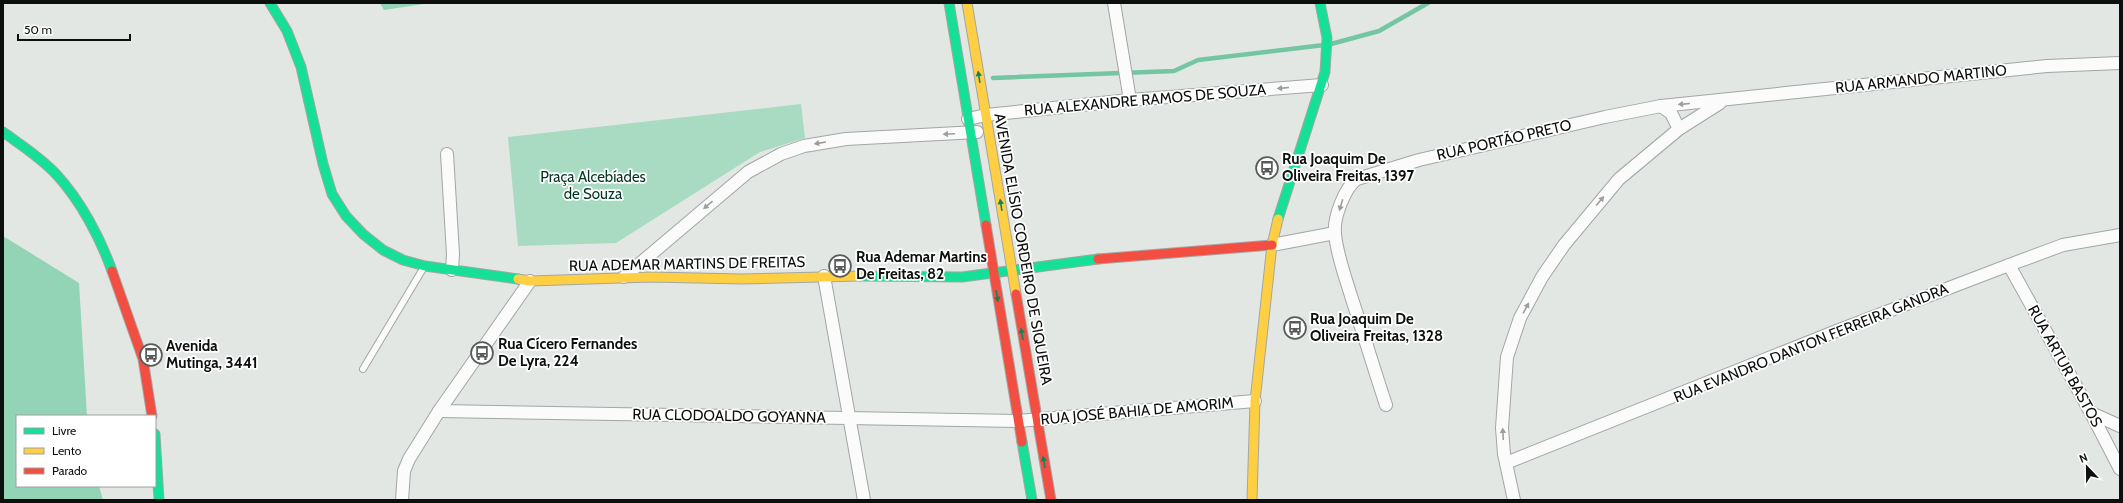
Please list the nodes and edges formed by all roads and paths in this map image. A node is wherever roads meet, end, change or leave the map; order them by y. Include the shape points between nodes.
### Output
1 (270, 3) edge
2 (950, 3) edge
3 (967, 3) edge
4 (1114, 3) edge
5 (1320, 3) edge
6 (2120, 63) edge
7 (1322, 85) junction
8 (1130, 100) junction
9 (1723, 101) junction
10 (1661, 106) junction
11 (986, 115) junction
12 (968, 119) junction
13 (1679, 129) junction
14 (988, 131) junction
15 (3, 132) edge
16 (971, 133) junction
17 (448, 154) dead end
18 (1335, 233) junction
19 (2120, 235) edge
20 (1272, 245) junction
21 (652, 253) junction
22 (2009, 264) junction
23 (425, 266) junction
24 (452, 270) junction
25 (1012, 272) junction
26 (994, 274) junction
27 (824, 276) junction
28 (624, 277) junction
29 (651, 277) junction
30 (530, 281) junction
31 (363, 368) dead end
32 (1255, 401) junction
33 (1386, 404) dead end
34 (440, 411) junction
35 (2092, 413) junction
36 (152, 415) edge
37 (849, 418) junction
38 (1037, 420) junction
39 (1018, 421) junction
40 (2120, 426) edge
41 (156, 450) edge
42 (1506, 463) junction
43 (2120, 469) edge
44 (159, 500) edge
45 (402, 500) edge
46 (864, 500) edge
47 (1032, 500) edge
48 (1051, 500) edge
49 (1252, 500) edge
50 (1514, 500) edge

1 - 23 street, RUA ADEMAR MARTINS DE FREITAS via 301,67 322,164 332,194 346,216 363,234 403,260
2 - 12 street, AVENIDA ELÍSIO CORDEIRO DE SIQUEIRA
11 -> 3 street, AVENIDA ELÍSIO CORDEIRO DE SIQUEIRA
4 - 8 street
5 - 7 street via 1327,38
6 - 9 street, RUA ARMANDO MARTINO via 2047,66
7 -> 8 street, RUA ALEXANDRE RAMOS DE SOUZA
7 - 20 street
8 - 11 street, RUA ALEXANDRE RAMOS DE SOUZA
9 -> 10 street, RUA PORTÃO PRETO
9 - 13 street
10 - 13 street via 1671,112
10 -> 18 street, RUA PORTÃO PRETO via 1419,160 1357,178 1344,194
11 - 12 street, RUA ALEXANDRE RAMOS DE SOUZA
11 - 14 street, AVENIDA ELÍSIO CORDEIRO DE SIQUEIRA
12 - 16 street, AVENIDA ELÍSIO CORDEIRO DE SIQUEIRA
42 -> 13 street via 1502,428 1505,376 1520,318 1542,277 1594,208 1619,179
14 - 16 street
25 -> 14 street, AVENIDA ELÍSIO CORDEIRO DE SIQUEIRA
15 - 36 street via 32,152 56,174 75,199 96,235 109,263 143,359
16 -> 21 street via 846,139 804,146 781,154 748,172
16 - 26 street, AVENIDA ELÍSIO CORDEIRO DE SIQUEIRA
17 - 24 street
18 - 20 street
18 - 33 street, RUA PORTÃO PRETO via 1342,265
19 - 22 street, RUA EVANDRO DANTON FERREIRA GANDRA via 2063,245
20 - 25 street, RUA ADEMAR MARTINS DE FREITAS via 1111,257
20 - 32 street
21 - 28 street
21 - 29 street
22 - 35 street, RUA ARTUR BASTOS
22 - 42 street, RUA EVANDRO DANTON FERREIRA GANDRA
23 - 24 street, RUA ADEMAR MARTINS DE FREITAS
23 - 31 lane
24 - 30 street, RUA ADEMAR MARTINS DE FREITAS
25 - 26 street, RUA ADEMAR MARTINS DE FREITAS
38 -> 25 street, AVENIDA ELÍSIO CORDEIRO DE SIQUEIRA
26 - 27 street, RUA ADEMAR MARTINS DE FREITAS via 962,277
26 -> 39 street, AVENIDA ELÍSIO CORDEIRO DE SIQUEIRA
27 - 29 street, RUA ADEMAR MARTINS DE FREITAS via 743,279
27 - 37 street
28 - 29 street, RUA ADEMAR MARTINS DE FREITAS
28 - 30 street, RUA ADEMAR MARTINS DE FREITAS
30 - 34 street
32 - 38 street, RUA JOSÉ BAHIA DE AMORIM
32 - 49 street
34 - 37 street, RUA CLODOALDO GOYANNA
34 - 45 street via 409,459 404,471
35 - 40 street
35 - 43 street, RUA ARTUR BASTOS
37 - 39 street, RUA CLODOALDO GOYANNA
37 - 46 street
38 - 39 street, RUA JOSÉ BAHIA DE AMORIM
48 -> 38 street, AVENIDA ELÍSIO CORDEIRO DE SIQUEIRA
39 - 47 street, AVENIDA ELÍSIO CORDEIRO DE SIQUEIRA
41 - 44 street
42 - 50 street

